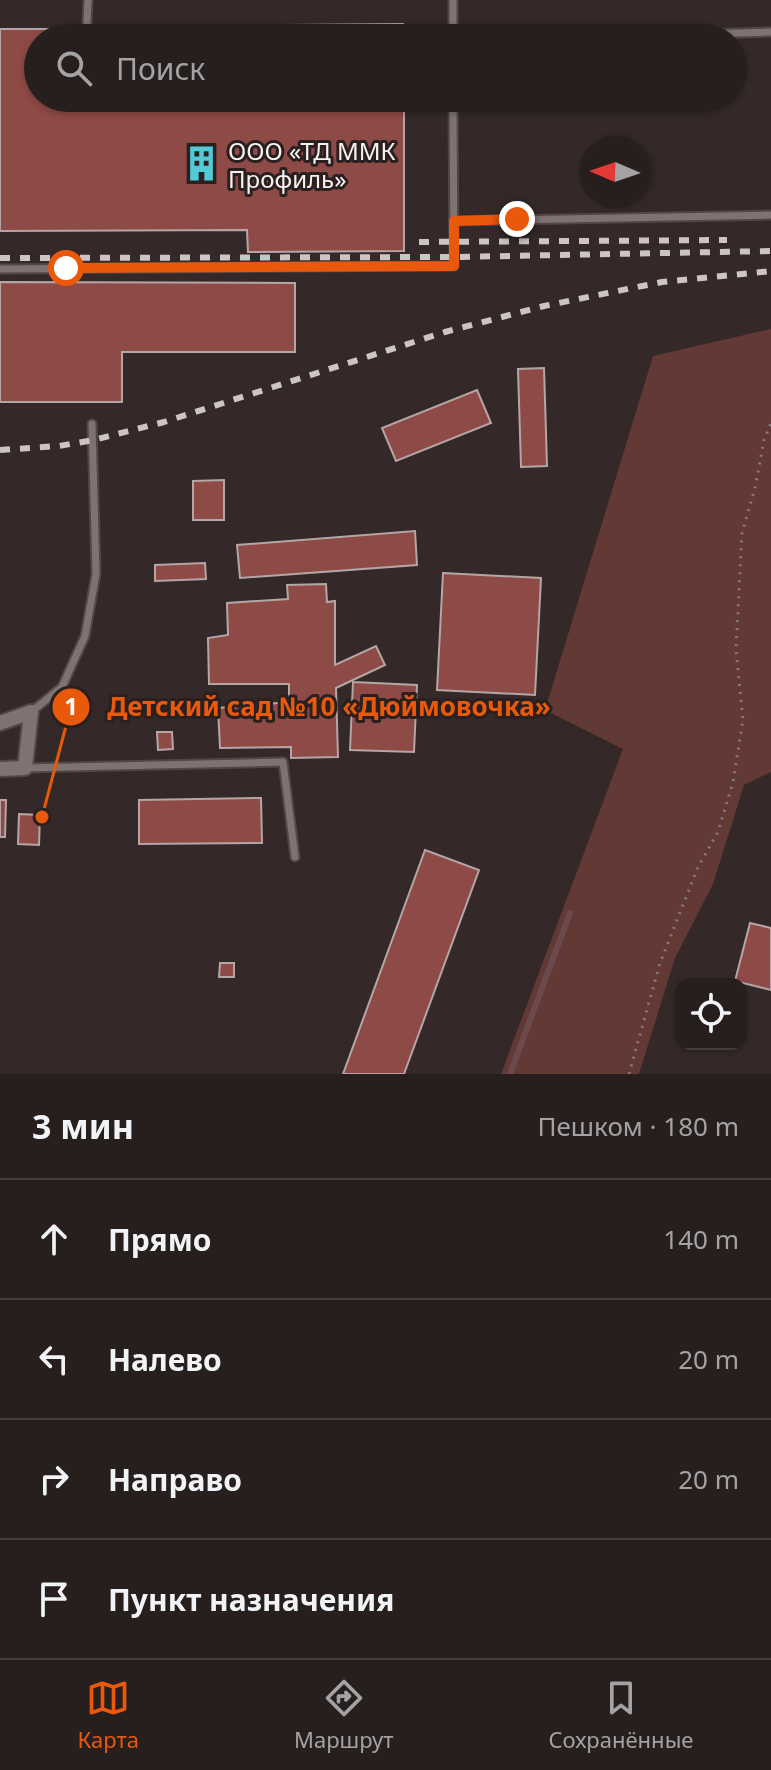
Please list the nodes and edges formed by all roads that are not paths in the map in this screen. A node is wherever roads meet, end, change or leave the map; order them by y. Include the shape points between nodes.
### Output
1 (88, 0) edge
2 (453, 0) edge
3 (87, 23) dead end
4 (453, 24) edge
5 (771, 32) edge
6 (747, 33) edge
7 (453, 112) edge
8 (771, 215) edge
9 (454, 221) junction
10 (0, 269) edge
11 (92, 424) dead end
12 (31, 712) junction
13 (0, 723) edge
14 (25, 768) junction
15 (0, 769) edge
16 (295, 857) dead end

1 - 3 lane
2 - 4 lane
5 - 6 lane
7 - 9 lane
8 - 9 lane
9 - 10 lane via 454,266
11 - 12 lane via 96,574 85,636 62,687
12 - 13 street
12 - 14 street
14 - 15 street
14 - 16 lane via 283,762

